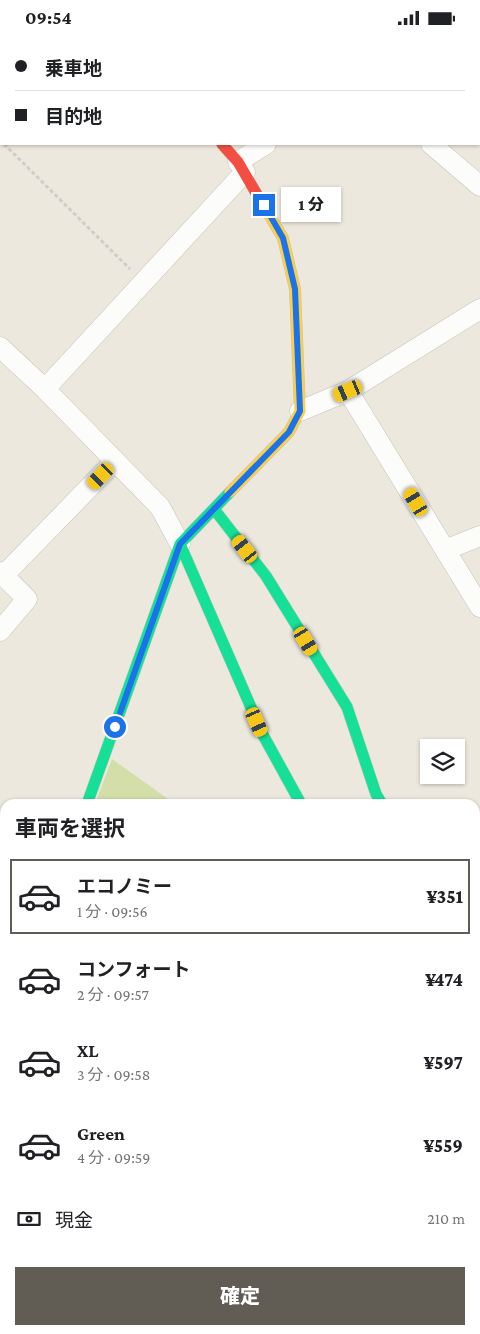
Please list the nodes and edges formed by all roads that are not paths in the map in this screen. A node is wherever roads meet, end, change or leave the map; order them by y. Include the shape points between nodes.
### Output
1 (223, 145) edge
2 (265, 145) edge
3 (432, 145) edge
4 (241, 167) junction
5 (480, 186) edge
6 (480, 309) edge
7 (0, 347) edge
8 (45, 389) junction
9 (348, 391) junction
10 (300, 411) junction
11 (115, 461) junction
12 (214, 509) junction
13 (480, 536) edge
14 (180, 544) junction
15 (445, 550) junction
16 (2, 574) edge
17 (480, 607) edge
18 (0, 631) edge
19 (89, 799) edge
20 (299, 799) edge
21 (379, 799) edge

1 - 4 street
2 - 4 street
3 - 5 street
4 - 8 street via 143,282
4 - 10 street via 283,238 295,289
6 - 9 street
7 - 8 street
8 - 11 street
9 - 10 street
9 - 15 street
10 - 12 street via 289,432
11 - 14 street via 160,507
11 - 16 street
12 - 14 street
12 - 21 street via 266,575 347,707
13 - 15 street
14 - 19 street
14 - 20 street via 263,735
15 - 17 street
16 - 18 street via 27,599

